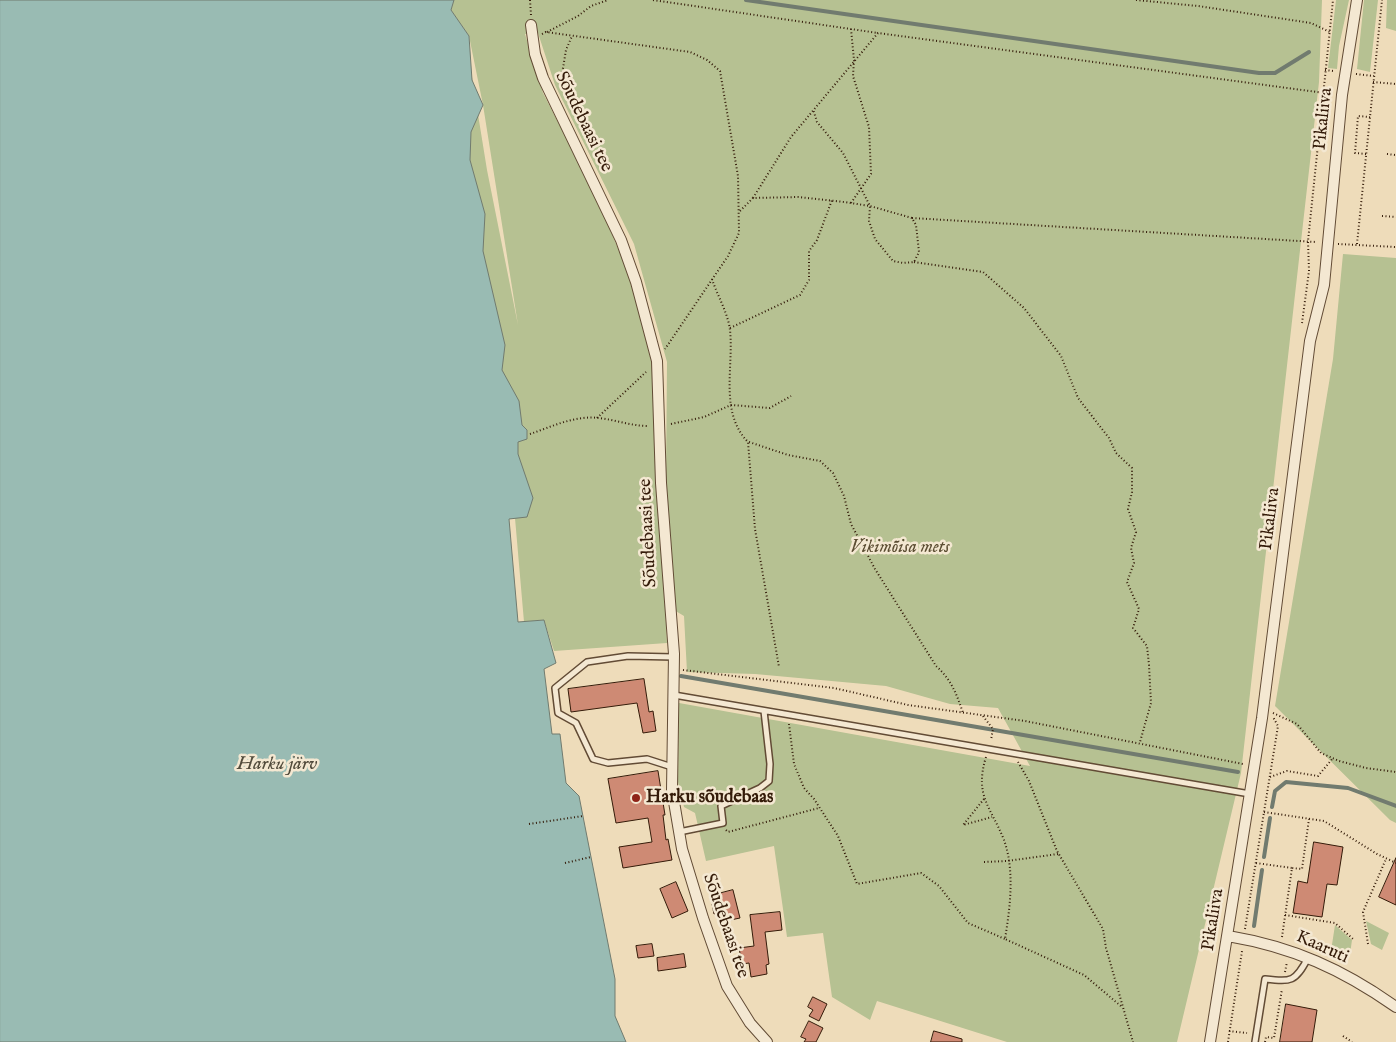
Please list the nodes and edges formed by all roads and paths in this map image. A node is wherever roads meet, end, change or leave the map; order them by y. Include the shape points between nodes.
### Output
1 (530, 0) edge
2 (608, 0) edge
3 (652, 0) edge
4 (1136, 0) edge
5 (1333, 0) edge
6 (1357, 0) edge
7 (1382, 0) edge
8 (532, 25) joint
9 (852, 29) junction
10 (546, 32) junction
11 (1330, 32) junction
12 (878, 33) junction
13 (572, 36) junction
14 (533, 38) junction
15 (854, 60) junction
16 (1373, 82) junction
17 (1396, 84) edge
18 (560, 87) dead end
19 (1322, 93) junction
20 (1342, 95) junction
21 (813, 109) junction
22 (1370, 117) junction
23 (1366, 154) junction
24 (1387, 154) dead end
25 (1396, 154) edge
26 (861, 188) junction
27 (754, 198) junction
28 (832, 200) junction
29 (851, 203) junction
30 (870, 206) junction
31 (740, 211) junction
32 (1382, 216) dead end
33 (1396, 217) edge
34 (912, 218) junction
35 (1308, 241) junction
36 (1329, 243) junction
37 (1357, 245) junction
38 (1396, 247) edge
39 (914, 262) junction
40 (712, 279) junction
41 (730, 328) junction
42 (657, 361) junction
43 (790, 396) dead end
44 (732, 405) junction
45 (597, 418) junction
46 (660, 426) junction
47 (530, 434) dead end
48 (748, 442) junction
49 (674, 657) junction
50 (779, 667) dead end
51 (674, 669) junction
52 (674, 696) junction
53 (764, 711) junction
54 (963, 713) junction
55 (788, 715) junction
56 (983, 716) junction
57 (993, 732) dead end
58 (1140, 742) junction
59 (988, 749) junction
60 (1015, 754) junction
61 (1333, 758) junction
62 (1244, 764) dead end
63 (672, 767) junction
64 (1396, 772) edge
65 (1270, 777) junction
66 (1250, 794) junction
67 (984, 800) junction
68 (820, 808) junction
69 (1264, 812) junction
70 (583, 816) dead end
71 (992, 817) junction
72 (1309, 819) junction
73 (723, 823) junction
74 (529, 824) dead end
75 (679, 832) junction
76 (1058, 854) junction
77 (591, 857) dead end
78 (1386, 858) junction
79 (1007, 861) junction
80 (984, 862) dead end
81 (565, 863) dead end
82 (1256, 863) junction
83 (1396, 863) edge
84 (1292, 868) junction
85 (1286, 915) junction
86 (1228, 936) junction
87 (1005, 939) junction
88 (1282, 939) dead end
89 (1352, 939) dead end
90 (1243, 944) junction
91 (1368, 944) dead end
92 (1250, 951) dead end
93 (1306, 962) junction
94 (1283, 981) junction
95 (1122, 1007) junction
96 (1396, 1007) edge
97 (1343, 1036) dead end
98 (766, 1042) edge
99 (1133, 1042) edge
100 (1210, 1042) edge
101 (1228, 1042) edge
102 (1255, 1042) edge
103 (1265, 1042) edge
104 (1352, 1042) edge

1 - 8 path
2 - 10 path
3 - 9 path
4 - 11 path via 1311,23
5 - 11 path
6 - 20 street, Pikaliiva
7 - 16 path
8 - 14 street, Sõudebaasi tee
9 - 12 path
9 - 15 path
10 - 13 path
10 - 14 path
11 - 19 path
12 - 15 path
12 - 19 path
13 - 18 path via 566,50
13 - 31 path via 690,52 720,71 736,159
14 - 42 street, Sõudebaasi tee via 543,78 621,240
15 - 21 path
15 - 26 path via 853,76 869,127 871,174
16 - 17 path
16 - 22 path
19 - 20 path
19 - 35 path
20 - 36 street, Pikaliiva
21 - 26 path via 817,122 843,153
21 - 27 path via 790,137
22 - 23 path
22 - 23 path via 1358,116 1355,153
23 - 37 path
24 - 25 path
26 - 29 path
26 - 30 path
27 - 28 path
27 - 31 path
28 - 29 path
28 - 41 path via 817,240 809,251 809,280 800,295
29 - 30 path
30 - 34 path
30 - 39 path via 869,220 875,239 893,260
31 - 40 path via 739,233
32 - 33 path
34 - 35 path
34 - 39 path via 916,225 919,252
35 - 36 path
36 - 37 path
36 - 66 street, Pikaliiva via 1324,284 1310,341
37 - 38 path
39 - 58 path via 983,272 1024,308 1061,356 1078,398 1109,438 1116,453 1132,468 1128,509 1136,532 1131,548 1134,563 1127,582 1139,609 1133,628 1147,646 1151,703
40 - 41 path
40 - 42 path
41 - 44 path
42 - 45 path
42 - 46 street, Sõudebaasi tee
43 - 44 path via 770,408
44 - 46 path via 704,417
44 - 48 path via 740,433
45 - 46 path via 634,426
45 - 47 path via 572,420
46 - 49 street, Sõudebaasi tee
48 - 50 path via 755,530
48 - 54 path via 788,456 820,461 833,473 844,496 851,524 875,569 936,666 955,690
49 - 51 street, Sõudebaasi tee
49 - 63 lane via 628,656 587,662 555,688 558,713 576,723 593,759 608,763 647,758
51 - 52 street, Sõudebaasi tee
51 - 54 path via 834,688 908,705
52 - 53 lane
52 - 63 street, Sõudebaasi tee
53 - 55 lane
53 - 73 lane via 770,777 760,788 721,806
54 - 56 path
55 - 59 lane
55 - 68 path via 794,764 804,788
56 - 57 path
56 - 58 path
58 - 62 path
59 - 60 lane
59 - 67 path via 983,768
60 - 66 lane
60 - 76 path
61 - 64 path via 1366,768
61 - 65 path via 1318,776 1287,771
61 - 65 path via 1321,753 1297,724 1271,712 1278,726
63 - 75 street, Sõudebaasi tee
65 - 69 path
66 - 86 street, Pikaliiva
67 - 71 path
67 - 71 path via 963,825
68 - 73 path via 728,832
68 - 87 path via 838,836 857,884 922,873 939,886 968,923
69 - 72 path
69 - 82 path
70 - 74 path
71 - 79 path via 1004,841
72 - 78 path via 1324,821
72 - 84 path via 1302,869
73 - 75 lane
75 - 98 street, Sõudebaasi tee via 703,918 727,986 750,1024
76 - 79 path
76 - 95 path via 1103,929
77 - 81 path
78 - 83 path
78 - 91 path via 1362,912
79 - 80 path
79 - 87 path via 1010,913
82 - 84 path
82 - 90 path
84 - 85 path
85 - 88 path
85 - 89 path via 1335,923
86 - 90 street, Kaaruti
86 - 100 street, Pikaliiva
87 - 95 path via 1084,975
90 - 92 path
90 - 93 street, Kaaruti via 1274,945
90 - 101 path
93 - 94 lane via 1297,977
93 - 94 path via 1287,960
93 - 96 street, Kaaruti via 1362,985
94 - 102 lane via 1265,979
94 - 103 path via 1274,1038 1266,1037
95 - 99 path
97 - 104 path

